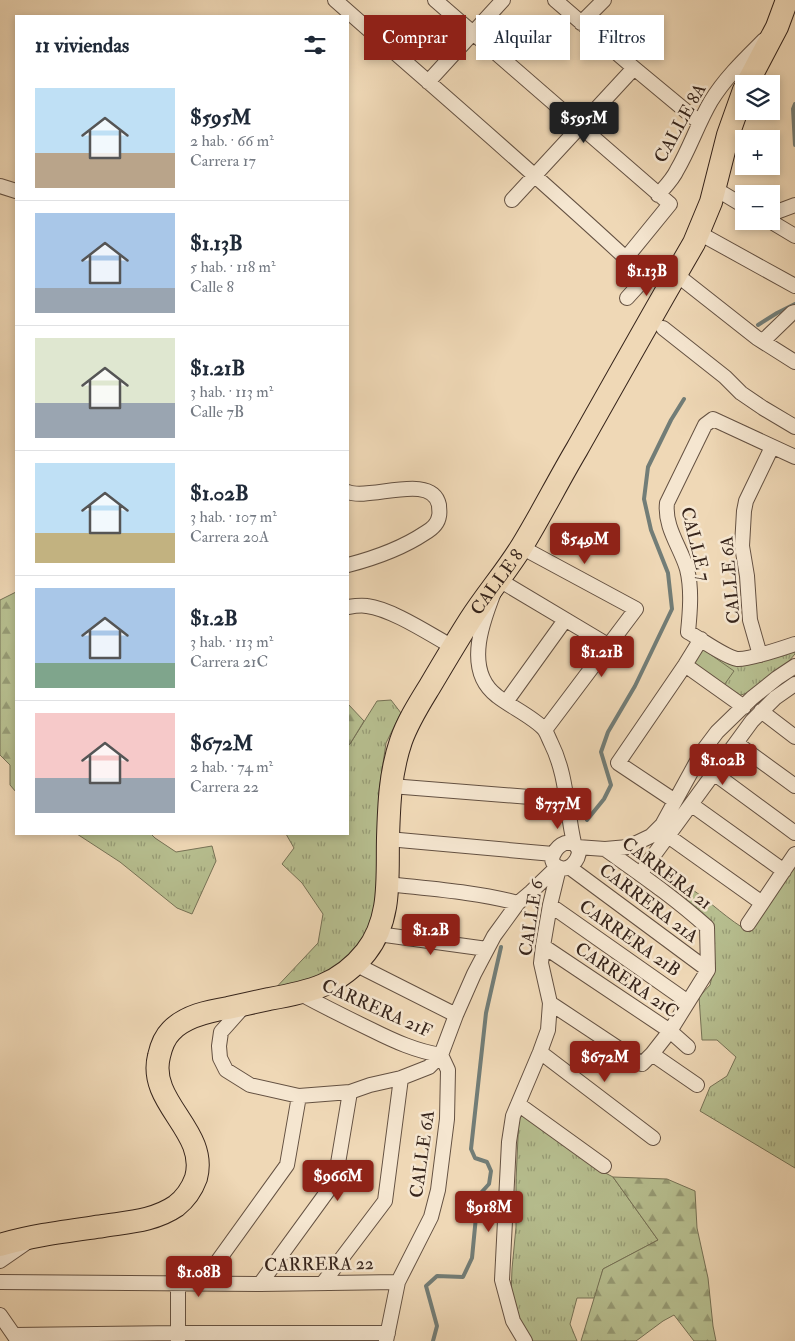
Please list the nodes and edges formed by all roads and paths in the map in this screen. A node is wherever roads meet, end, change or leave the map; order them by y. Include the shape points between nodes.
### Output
1 (335, 0) edge
2 (435, 0) edge
3 (504, 0) edge
4 (555, 0) edge
5 (604, 0) edge
6 (787, 0) edge
7 (589, 15) edge
8 (580, 22) edge
9 (777, 27) junction
10 (474, 34) junction
11 (625, 60) edge
12 (634, 68) junction
13 (752, 75) edge
14 (428, 82) junction
15 (735, 115) edge
16 (700, 122) junction
17 (580, 126) junction
18 (535, 175) junction
19 (0, 186) edge
20 (714, 188) junction
21 (15, 191) edge
22 (658, 194) junction
23 (512, 200) dead end
24 (735, 201) edge
25 (795, 205) edge
26 (780, 211) edge
27 (780, 227) edge
28 (699, 233) junction
29 (795, 236) edge
30 (626, 258) junction
31 (677, 275) junction
32 (795, 286) edge
33 (627, 298) dead end
34 (795, 312) edge
35 (663, 328) dead end
36 (760, 339) junction
37 (795, 362) edge
38 (795, 427) edge
39 (772, 447) junction
40 (795, 457) edge
41 (349, 492) edge
42 (522, 546) junction
43 (349, 565) edge
44 (499, 580) junction
45 (349, 607) edge
46 (565, 620) junction
47 (701, 639) junction
48 (795, 644) edge
49 (608, 646) junction
50 (454, 647) junction
51 (760, 655) junction
52 (685, 665) junction
53 (795, 666) edge
54 (795, 684) edge
55 (506, 702) junction
56 (744, 707) junction
57 (761, 711) junction
58 (545, 730) junction
59 (795, 737) edge
60 (736, 743) junction
61 (715, 774) junction
62 (391, 786) junction
63 (795, 786) edge
64 (567, 800) junction
65 (675, 800) junction
66 (692, 805) junction
67 (795, 833) edge
68 (668, 836) junction
69 (388, 839) junction
70 (600, 849) junction
71 (795, 854) edge
72 (566, 856) junction
73 (784, 871) junction
74 (640, 874) junction
75 (388, 884) junction
76 (518, 903) junction
77 (762, 903) junction
78 (550, 905) junction
79 (748, 924) dead end
80 (378, 934) junction
81 (543, 946) junction
82 (487, 950) junction
83 (355, 964) junction
84 (708, 970) junction
85 (293, 995) junction
86 (688, 1002) junction
87 (550, 1003) junction
88 (246, 1005) junction
89 (456, 1015) junction
90 (670, 1031) junction
91 (688, 1047) dead end
92 (540, 1052) junction
93 (441, 1055) junction
94 (647, 1059) junction
95 (401, 1078) junction
96 (697, 1085) dead end
97 (350, 1092) junction
98 (299, 1096) junction
99 (516, 1110) junction
100 (653, 1138) dead end
101 (604, 1166) dead end
102 (34, 1237) junction
103 (0, 1245) edge
104 (0, 1261) edge
105 (0, 1282) edge
106 (398, 1282) junction
107 (178, 1283) junction
108 (202, 1283) junction
109 (323, 1283) junction
110 (260, 1284) junction
111 (0, 1316) edge
112 (178, 1337) edge
113 (387, 1337) edge
114 (16, 1338) edge
115 (525, 1341) edge

1 - 14 street
2 - 10 street
3 - 10 street
4 - 8 street
5 - 7 street
6 - 9 main road
9 - 13 main road
9 - 16 street, CALLE 8A via 743,60 712,99
10 - 14 street
10 - 17 street
11 - 12 street
12 - 16 street
12 - 17 street
14 - 18 street
15 - 20 main road, CALLE 8
16 - 22 street, CALLE 8A via 677,172
17 - 18 street
17 - 22 street
18 - 23 street
18 - 30 street
19 - 21 street
20 - 24 street
20 - 28 main road, CALLE 8
22 - 30 street via 670,204
25 - 26 street
27 - 29 street
28 - 31 main road, CALLE 8
28 - 32 street
30 - 33 street via 646,277
31 - 36 street
31 - 42 main road, CALLE 8
34 - 36 street
35 - 38 street via 741,393
36 - 37 street
39 - 40 street
39 - 47 street, CALLE 7 via 713,419 705,425 667,504 667,519 688,572 688,632
39 - 51 street, CALLE 6A via 746,500 744,511 742,546 750,620
41 - 43 street via 426,490 438,501 440,509 436,525 415,540 372,559
42 - 44 main road, CALLE 8
42 - 49 street via 636,609
44 - 46 street
44 - 50 main road, CALLE 8
44 - 55 street via 482,629 478,661 487,686
45 - 50 street via 379,609
46 - 49 street
46 - 55 street
47 - 51 street via 739,659
47 - 52 street
48 - 51 street
49 - 58 street
50 - 62 main road, CALLE 8 via 407,726 396,756
52 - 56 street
52 - 65 street via 618,764
53 - 56 street
54 - 57 street
55 - 58 street
56 - 65 street via 707,745
57 - 59 street
57 - 60 street
58 - 64 street via 558,756
60 - 61 street
60 - 63 street
61 - 66 street
61 - 67 street
62 - 64 street
62 - 69 main road, CALLE 8
64 - 72 street
65 - 70 street via 662,825 650,836 628,846
66 - 68 street
66 - 73 street
68 - 74 street
68 - 77 street
69 - 72 street
69 - 75 main road, CALLE 8
70 - 72 street via 586,856
70 - 74 street, CARRERA 21
71 - 73 street
72 - 76 street
72 - 78 street, CALLE 6
72 - 84 street, CARRERA 21A
73 - 77 street
74 - 84 street, CARRERA 21 via 707,927
75 - 76 street via 467,892
75 - 80 main road, CALLE 8
76 - 82 street
77 - 79 street
78 - 81 street, CALLE 6
78 - 86 street, CARRERA 21B
80 - 82 street
80 - 83 main road, CALLE 8
81 - 87 street, CALLE 6 via 541,963
81 - 90 street, CARRERA 21C
82 - 89 street
83 - 85 main road, CALLE 8 via 327,985
83 - 89 street
84 - 86 street
85 - 88 main road, CALLE 8
85 - 93 street, CARRERA 21F via 390,1039
86 - 90 street
87 - 92 street, CALLE 6 via 548,1030
87 - 94 street
88 - 98 street via 221,1032 220,1058 226,1070 250,1085
88 - 102 main road, CALLE 8 via 211,1011 181,1023 171,1030 160,1051 158,1073 164,1096 190,1135 197,1160 194,1183 181,1202 158,1216 142,1220
89 - 93 street
90 - 91 street, CARRERA 21C
90 - 94 street
92 - 99 street, CALLE 6
92 - 100 street
93 - 95 street via 429,1067
93 - 106 street, CALLE 6A via 448,1070 448,1099 438,1190 431,1217
94 - 96 street
95 - 97 street
95 - 109 street via 385,1200
97 - 98 street
97 - 110 street via 335,1181
98 - 108 street via 287,1165
99 - 101 street
99 - 115 street, CALLE 6 via 509,1142 502,1280 513,1322
102 - 103 main road, CALLE 8
102 - 104 street
105 - 107 street, CARRERA 22
106 - 109 street, CARRERA 22
106 - 113 street, CALLE 6A
107 - 108 street, CARRERA 22
107 - 112 street
108 - 110 street, CARRERA 22
109 - 110 street, CARRERA 22
111 - 114 street
112 - 113 street
112 - 114 street

